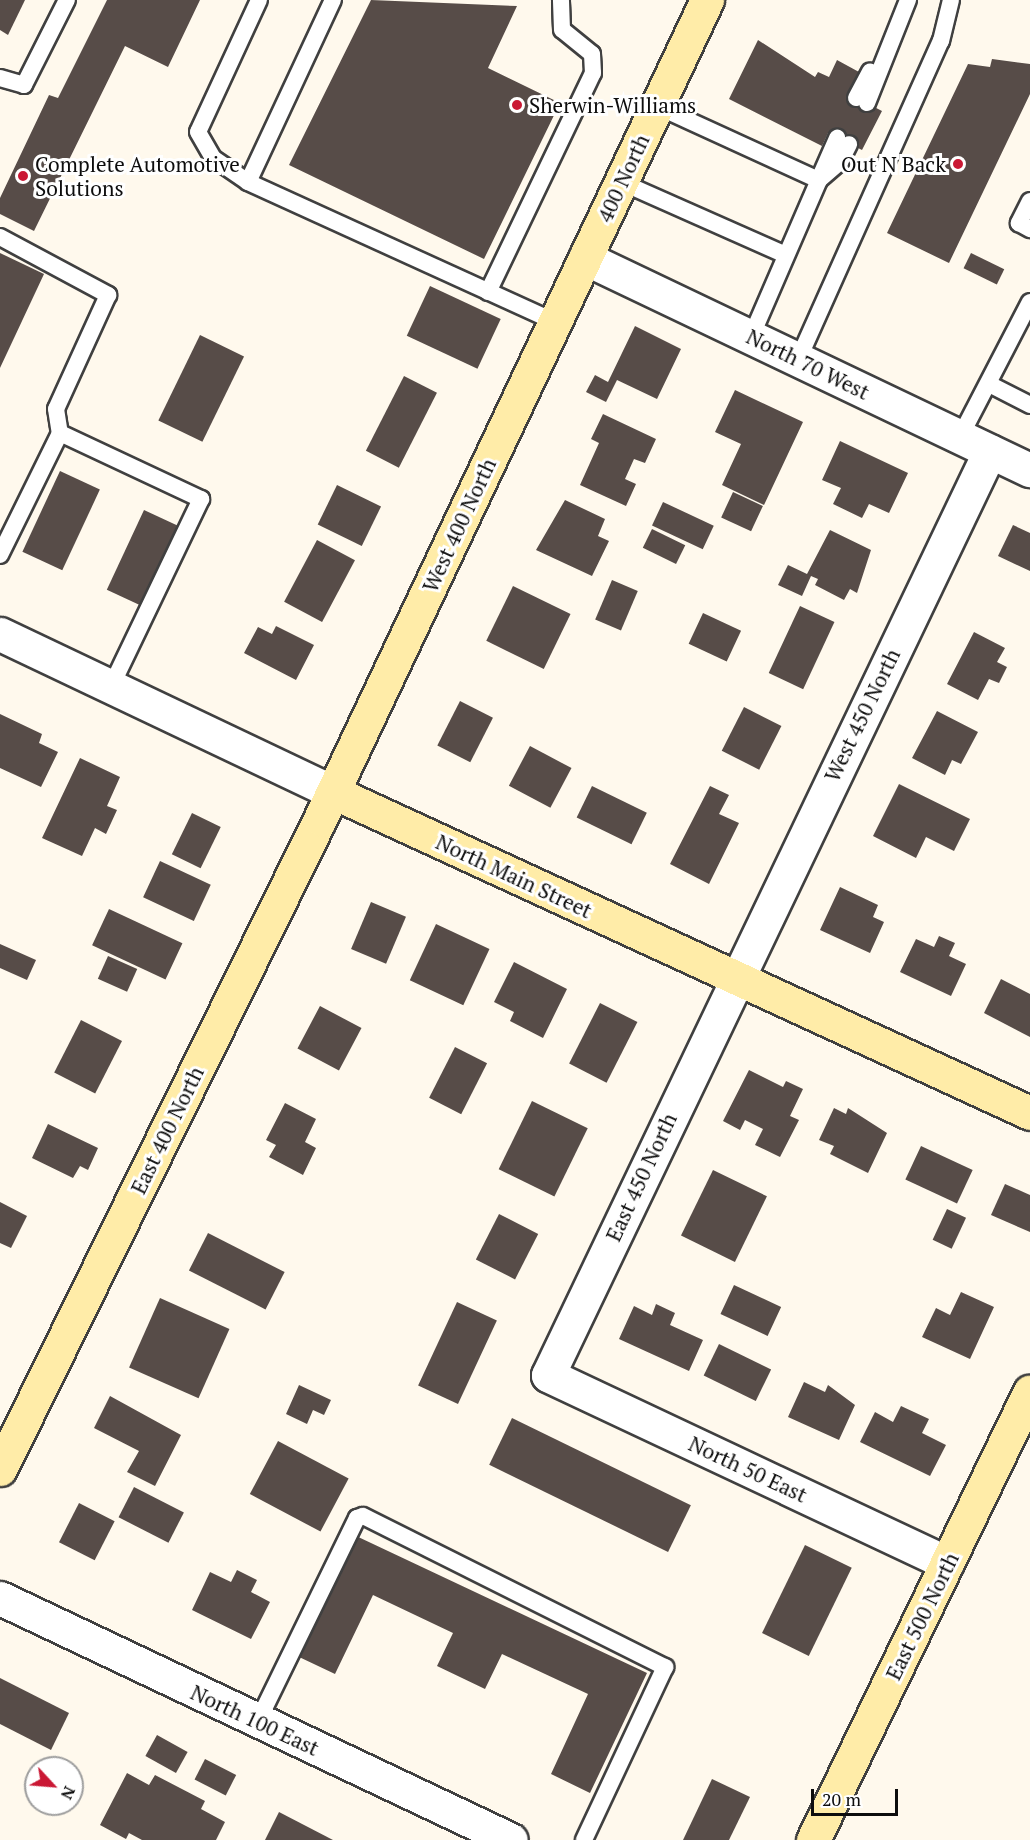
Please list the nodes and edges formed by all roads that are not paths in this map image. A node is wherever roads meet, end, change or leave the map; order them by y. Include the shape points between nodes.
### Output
1 (67, 0) edge
2 (259, 0) edge
3 (333, 0) edge
4 (561, 0) edge
5 (707, 0) edge
6 (908, 0) edge
7 (951, 0) edge
8 (0, 78) edge
9 (862, 100) dead end
10 (657, 106) junction
11 (843, 141) dead end
12 (819, 180) junction
13 (248, 182) junction
14 (621, 182) junction
15 (1030, 201) edge
16 (1025, 226) edge
17 (0, 237) edge
18 (786, 255) junction
19 (585, 258) junction
20 (488, 292) junction
21 (1030, 302) edge
22 (555, 322) junction
23 (751, 337) junction
24 (798, 360) junction
25 (989, 384) junction
26 (1030, 405) edge
27 (60, 433) junction
28 (960, 437) junction
29 (990, 451) junction
30 (1027, 462) edge
31 (0, 555) edge
32 (0, 634) edge
33 (111, 687) junction
34 (333, 792) junction
35 (734, 978) junction
36 (1030, 1113) edge
37 (548, 1375) joint
38 (1030, 1392) edge
39 (0, 1469) edge
40 (947, 1563) junction
41 (0, 1598) edge
42 (258, 1721) junction
43 (511, 1840) edge
44 (584, 1840) edge
45 (813, 1840) edge

1 - 8 lane via 24,85
2 - 13 lane via 198,132 213,158
3 - 13 lane
4 - 20 lane via 562,30 592,54 593,73
5 - 10 main road, 400 North
6 - 9 lane via 882,66
7 - 24 lane via 941,41
10 - 12 lane
10 - 14 main road, 400 North
11 - 12 lane via 840,162
12 - 18 lane
13 - 20 lane
14 - 18 lane
14 - 19 main road, 400 North
15 - 16 lane
17 - 27 lane via 108,295 56,409
18 - 23 lane
19 - 22 main road, West 400 North
19 - 23 street, North 70 West
20 - 22 lane
21 - 25 lane
22 - 34 main road, West 400 North
23 - 24 street, North 70 West
24 - 28 street, North 70 West
25 - 26 lane
25 - 28 lane
27 - 31 lane
27 - 33 lane via 201,499
28 - 29 street, North 70 West
29 - 30 street, North 70 West
29 - 35 street, West 450 North
32 - 33 street, North Main Street
33 - 34 street, North Main Street
34 - 35 main road, North Main Street
34 - 39 main road, East 400 North
35 - 36 main road, North Main Street
35 - 37 street, East 450 North
37 - 40 street, North 50 East
38 - 40 main road, East 500 North
40 - 45 main road, East 500 North
41 - 42 street, North 100 East
42 - 43 street, North 100 East
42 - 44 lane via 357,1518 363,1516 665,1667

